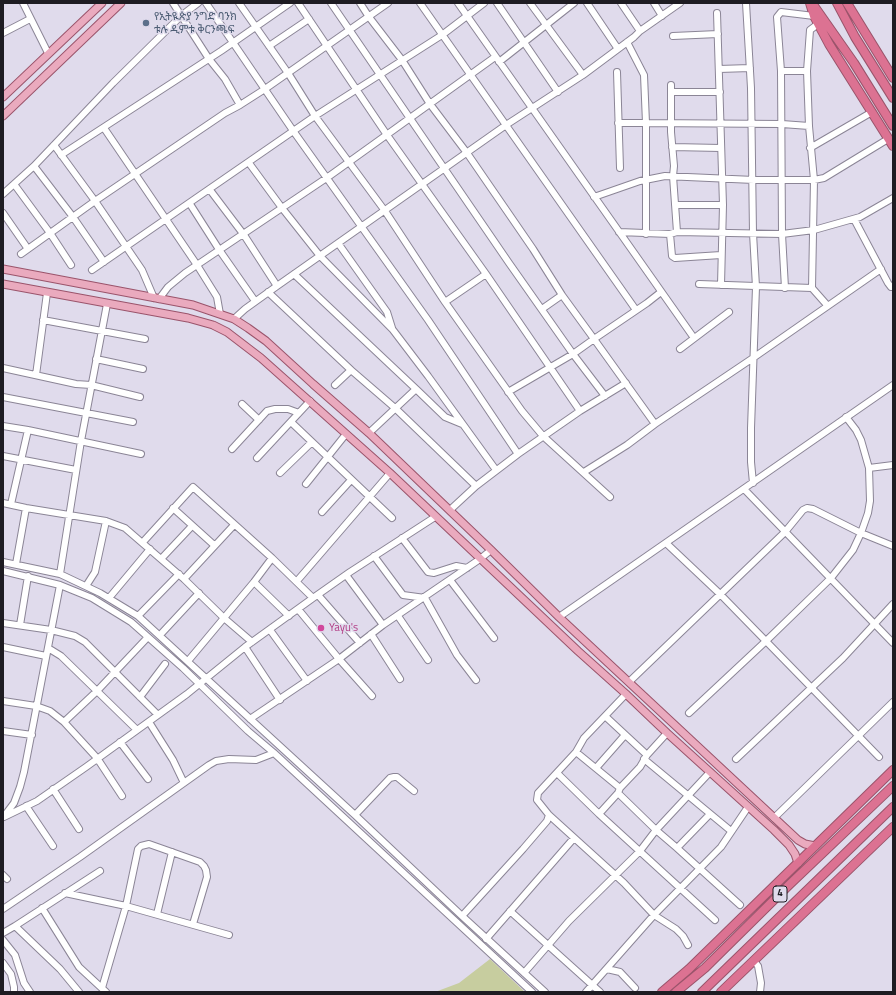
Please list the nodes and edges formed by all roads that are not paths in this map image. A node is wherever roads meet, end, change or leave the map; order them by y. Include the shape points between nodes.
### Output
1 (23, 3) edge
2 (102, 3) edge
3 (121, 3) edge
4 (173, 3) edge
5 (198, 3) edge
6 (206, 3) edge
7 (239, 3) edge
8 (290, 3) edge
9 (298, 3) edge
10 (331, 3) edge
11 (360, 3) edge
12 (388, 3) edge
13 (420, 3) edge
14 (458, 3) edge
15 (484, 3) edge
16 (497, 3) edge
17 (530, 3) edge
18 (574, 3) edge
19 (587, 3) edge
20 (621, 3) edge
21 (654, 3) edge
22 (680, 3) edge
23 (746, 3) edge
24 (811, 3) edge
25 (837, 3) edge
26 (847, 3) edge
27 (717, 13) dead end
28 (181, 16) junction
29 (369, 16) junction
30 (468, 16) junction
31 (662, 16) junction
32 (814, 16) junction
33 (30, 19) junction
34 (309, 19) junction
35 (818, 24) junction
36 (547, 25) junction
37 (256, 27) junction
38 (349, 30) junction
39 (640, 31) junction
40 (3, 33) edge
41 (718, 34) junction
42 (442, 35) junction
43 (673, 36) dead end
44 (523, 42) junction
45 (627, 42) junction
46 (232, 43) junction
47 (327, 45) junction
48 (269, 46) junction
49 (618, 49) junction
50 (48, 53) junction
51 (210, 58) junction
52 (402, 60) junction
53 (497, 60) junction
54 (719, 68) junction
55 (750, 68) junction
56 (781, 70) junction
57 (807, 70) junction
58 (617, 72) dead end
59 (288, 73) junction
60 (471, 74) junction
61 (379, 75) junction
62 (582, 75) junction
63 (893, 78) edge
64 (671, 85) dead end
65 (265, 89) junction
66 (356, 90) junction
67 (558, 92) junction
68 (671, 92) junction
69 (720, 92) junction
70 (3, 97) edge
71 (893, 98) edge
72 (430, 104) junction
73 (240, 105) junction
74 (532, 107) junction
75 (872, 112) junction
76 (3, 116) edge
77 (315, 116) junction
78 (409, 118) junction
79 (618, 123) junction
80 (646, 123) junction
81 (671, 124) junction
82 (721, 124) junction
83 (752, 124) junction
84 (782, 124) junction
85 (506, 125) junction
86 (809, 126) junction
87 (893, 126) edge
88 (104, 128) junction
89 (294, 132) junction
90 (387, 135) junction
91 (888, 139) junction
92 (54, 145) junction
93 (893, 146) edge
94 (672, 147) junction
95 (721, 148) junction
96 (810, 148) junction
97 (467, 152) junction
98 (61, 155) junction
99 (349, 161) junction
100 (249, 163) junction
101 (34, 166) junction
102 (620, 168) dead end
103 (445, 169) junction
104 (135, 174) junction
105 (673, 176) junction
106 (328, 177) junction
107 (722, 178) junction
108 (647, 180) junction
109 (754, 180) junction
110 (783, 180) junction
111 (814, 180) junction
112 (14, 184) junction
113 (421, 184) junction
114 (210, 190) junction
115 (3, 194) edge
116 (594, 197) junction
117 (893, 198) edge
118 (95, 201) junction
119 (190, 204) junction
120 (675, 205) junction
121 (723, 205) junction
122 (282, 208) junction
123 (385, 211) junction
124 (3, 213) edge
125 (73, 217) junction
126 (854, 219) junction
127 (166, 220) junction
128 (362, 226) junction
129 (814, 230) junction
130 (619, 232) junction
131 (676, 232) junction
132 (50, 233) junction
133 (722, 233) junction
134 (753, 233) junction
135 (646, 234) junction
136 (670, 234) junction
137 (782, 234) junction
138 (244, 235) junction
139 (338, 243) junction
140 (126, 247) junction
141 (28, 249) junction
142 (220, 251) junction
143 (20, 254) dead end
144 (320, 256) junction
145 (721, 256) junction
146 (104, 262) junction
147 (71, 265) dead end
148 (197, 265) junction
149 (3, 268) edge
150 (881, 269) junction
151 (92, 270) dead end
152 (294, 274) junction
153 (486, 274) junction
154 (3, 284) edge
155 (699, 284) dead end
156 (721, 285) junction
157 (277, 286) junction
158 (893, 286) edge
159 (756, 287) junction
160 (785, 288) junction
161 (812, 288) junction
162 (47, 292) junction
163 (268, 292) junction
164 (661, 292) junction
165 (562, 295) junction
166 (156, 298) junction
167 (255, 302) junction
168 (445, 302) junction
169 (107, 304) junction
170 (827, 305) junction
171 (542, 309) junction
172 (636, 310) junction
173 (729, 312) dead end
174 (220, 314) junction
175 (234, 319) junction
176 (43, 320) junction
177 (393, 330) junction
178 (101, 331) junction
179 (694, 338) junction
180 (145, 339) dead end
181 (594, 339) junction
182 (680, 349) dead end
183 (573, 354) junction
184 (753, 358) junction
185 (96, 359) junction
186 (551, 367) junction
187 (3, 368) edge
188 (143, 369) dead end
189 (351, 370) junction
190 (36, 375) junction
191 (626, 383) junction
192 (91, 385) junction
193 (335, 385) dead end
194 (893, 385) edge
195 (416, 389) junction
196 (508, 392) junction
197 (3, 396) edge
198 (605, 396) junction
199 (140, 397) dead end
200 (310, 401) junction
201 (242, 404) dead end
202 (395, 408) junction
203 (580, 411) junction
204 (86, 412) junction
205 (299, 413) junction
206 (846, 417) junction
207 (259, 420) junction
208 (134, 422) dead end
209 (291, 422) junction
210 (462, 424) junction
211 (654, 424) junction
212 (3, 426) edge
213 (28, 430) junction
214 (369, 433) junction
215 (346, 434) junction
216 (543, 436) junction
217 (81, 441) junction
218 (312, 442) junction
219 (232, 449) dead end
220 (141, 454) dead end
221 (518, 454) junction
222 (3, 456) edge
223 (257, 458) dead end
224 (327, 458) junction
225 (21, 460) junction
226 (893, 465) edge
227 (869, 468) junction
228 (76, 470) junction
229 (496, 470) junction
230 (584, 472) junction
231 (280, 473) dead end
232 (390, 473) junction
233 (350, 480) junction
234 (753, 482) junction
235 (306, 484) dead end
236 (476, 486) junction
237 (744, 489) junction
238 (610, 496) dead end
239 (370, 498) junction
240 (3, 503) edge
241 (11, 504) junction
242 (26, 508) junction
243 (173, 508) junction
244 (450, 510) junction
245 (322, 512) dead end
246 (69, 515) junction
247 (436, 517) junction
248 (392, 518) dead end
249 (106, 522) junction
250 (234, 525) junction
251 (192, 526) junction
252 (786, 532) junction
253 (861, 534) junction
254 (402, 538) junction
255 (143, 542) junction
256 (666, 543) junction
257 (214, 545) junction
258 (893, 546) edge
259 (150, 549) junction
260 (491, 550) junction
261 (374, 556) junction
262 (272, 558) junction
263 (161, 559) junction
264 (480, 559) junction
265 (3, 562) edge
266 (16, 564) junction
267 (468, 568) junction
268 (3, 571) edge
269 (60, 574) junction
270 (179, 574) junction
271 (346, 575) junction
272 (28, 576) junction
273 (830, 578) junction
274 (184, 579) junction
275 (450, 580) junction
276 (297, 581) junction
277 (254, 582) junction
278 (60, 585) junction
279 (86, 586) junction
280 (199, 593) junction
281 (720, 594) junction
282 (316, 596) junction
283 (108, 598) junction
284 (425, 598) junction
285 (893, 604) edge
286 (298, 609) junction
287 (138, 616) junction
288 (290, 616) junction
289 (398, 616) junction
290 (224, 618) junction
291 (560, 618) junction
292 (3, 623) edge
293 (875, 624) junction
294 (20, 625) junction
295 (384, 625) junction
296 (50, 630) junction
297 (270, 630) junction
298 (371, 634) junction
299 (160, 635) junction
300 (148, 637) junction
301 (494, 638) dead end
302 (766, 641) junction
303 (252, 642) junction
304 (360, 642) junction
305 (893, 643) edge
306 (3, 647) edge
307 (245, 647) junction
308 (48, 648) junction
309 (46, 656) junction
310 (339, 660) junction
311 (428, 660) dead end
312 (188, 661) junction
313 (165, 664) dead end
314 (114, 672) junction
315 (207, 678) junction
316 (400, 679) dead end
317 (476, 680) dead end
318 (307, 681) junction
319 (629, 682) junction
320 (199, 684) junction
321 (810, 688) junction
322 (97, 691) junction
323 (626, 694) junction
324 (372, 696) dead end
325 (140, 697) junction
326 (280, 700) junction
327 (3, 701) edge
328 (893, 702) edge
329 (36, 706) junction
330 (689, 713) dead end
331 (158, 715) junction
332 (605, 716) junction
333 (250, 718) junction
334 (64, 722) junction
335 (149, 722) junction
336 (137, 730) junction
337 (3, 731) edge
338 (667, 733) junction
339 (32, 735) junction
340 (625, 735) junction
341 (858, 736) junction
342 (120, 742) junction
343 (576, 752) junction
344 (274, 753) junction
345 (645, 757) junction
346 (97, 758) junction
347 (879, 758) dead end
348 (736, 759) dead end
349 (596, 768) junction
350 (893, 770) edge
351 (710, 772) junction
352 (557, 773) junction
353 (148, 780) dead end
354 (184, 783) junction
355 (893, 783) edge
356 (893, 786) edge
357 (53, 789) junction
358 (414, 791) dead end
359 (619, 791) junction
360 (687, 795) junction
361 (883, 795) junction
362 (122, 796) dead end
363 (26, 806) junction
364 (748, 807) junction
365 (893, 807) edge
366 (599, 814) junction
367 (710, 814) junction
368 (355, 815) junction
369 (549, 815) junction
370 (4, 817) edge
371 (774, 818) junction
372 (893, 827) edge
373 (79, 829) dead end
374 (656, 830) junction
375 (731, 831) junction
376 (574, 838) junction
377 (53, 846) dead end
378 (815, 846) junction
379 (677, 848) junction
380 (640, 851) junction
381 (172, 852) junction
382 (798, 863) junction
383 (700, 868) junction
384 (100, 871) dead end
385 (615, 875) junction
386 (680, 889) junction
387 (65, 892) junction
388 (740, 905) dead end
389 (126, 906) junction
390 (42, 908) junction
391 (3, 909) edge
392 (510, 911) junction
393 (157, 914) junction
394 (654, 915) junction
395 (462, 916) junction
396 (715, 920) dead end
397 (193, 924) junction
398 (15, 926) junction
399 (3, 933) edge
400 (229, 935) dead end
401 (486, 939) junction
402 (3, 940) edge
403 (688, 945) dead end
404 (547, 946) junction
405 (754, 961) junction
406 (3, 963) edge
407 (607, 969) junction
408 (524, 973) junction
409 (593, 985) junction
410 (635, 988) dead end
411 (104, 990) edge
412 (14, 992) edge
413 (30, 992) edge
414 (79, 992) edge
415 (532, 992) edge
416 (545, 992) edge
417 (586, 992) edge
418 (600, 992) edge
419 (662, 992) edge
420 (676, 992) edge
421 (702, 992) edge
422 (721, 992) edge
423 (760, 992) edge

1 - 33 street
2 - 50 main road
3 - 76 main road
4 - 28 street
5 - 28 street
6 - 46 street
7 - 37 street
8 - 37 street
9 - 34 street
10 - 38 street
11 - 29 street
12 - 29 street
13 - 42 street
14 - 30 street
15 - 30 street
16 - 44 street
17 - 36 street
18 - 36 street
19 - 49 street
20 - 39 street
21 - 31 street
22 - 31 street
23 - 55 street
24 - 32 highway
24 - 87 highway via 854,63
25 - 71 highway
26 - 63 highway
27 - 41 street
28 - 51 street
28 - 92 street
29 - 38 street
29 - 52 street
30 - 42 street
30 - 53 street
31 - 39 street
32 - 35 highway
32 - 56 street via 781,12 777,17
33 - 40 street
33 - 50 street
34 - 47 street
34 - 48 street
35 - 57 street via 810,30
35 - 75 highway
36 - 44 street
36 - 62 street
37 - 46 street
37 - 48 street
38 - 47 street
38 - 61 street
39 - 45 street
41 - 43 street
41 - 54 street
42 - 52 street
42 - 60 street
44 - 53 street
44 - 67 street
45 - 49 street
45 - 80 street via 644,75
46 - 51 street
46 - 65 street
47 - 59 street
47 - 66 street
48 - 59 street
49 - 62 street
50 - 70 main road
51 - 73 street
51 - 88 street
52 - 61 street
52 - 72 street
53 - 60 street
53 - 74 street
54 - 55 street
54 - 69 street
55 - 83 street
56 - 57 street
56 - 84 street
57 - 86 street
58 - 79 street
59 - 65 street
59 - 77 street
60 - 72 street
60 - 85 street
61 - 66 street
61 - 78 street
62 - 67 street
64 - 68 street
65 - 73 street
65 - 89 street
66 - 77 street
66 - 90 street
67 - 74 street
68 - 69 street
68 - 81 street
69 - 82 street
72 - 78 street
72 - 97 street
73 - 104 street via 225,112
74 - 85 street
74 - 116 street
75 - 91 highway
75 - 96 street
77 - 89 street
77 - 99 street
78 - 90 street
78 - 103 street
79 - 80 street
79 - 102 street
80 - 81 street
80 - 108 street
81 - 82 street
81 - 94 street
82 - 83 street
82 - 95 street
83 - 84 street
83 - 109 street
84 - 86 street
84 - 110 street
85 - 97 street
85 - 172 street
86 - 96 street
88 - 98 street
88 - 104 street
89 - 100 street
89 - 106 street
90 - 99 street
90 - 113 street
91 - 93 highway
91 - 111 street via 824,178
92 - 98 street
92 - 101 street
94 - 95 street
94 - 105 street
95 - 107 street
96 - 111 street
97 - 103 street
97 - 165 street
98 - 118 street
99 - 106 street
99 - 123 street
100 - 114 street
100 - 122 street
101 - 112 street
101 - 125 street
103 - 113 street
103 - 171 street
104 - 118 street
104 - 127 street
105 - 107 street
105 - 108 street
105 - 120 street
106 - 122 street
106 - 128 street
107 - 109 street
107 - 121 street
108 - 116 street
108 - 135 street
109 - 110 street
109 - 134 street
110 - 111 street
110 - 137 street
111 - 129 street
112 - 115 street
112 - 132 street
113 - 123 street
113 - 153 street
114 - 119 street
114 - 138 street
116 - 130 street
117 - 126 street
118 - 125 street
118 - 140 street
119 - 127 street
119 - 142 street
120 - 121 street
120 - 131 street
121 - 133 street
122 - 138 street
122 - 144 street
123 - 128 street
123 - 168 street
124 - 141 street
125 - 132 street
125 - 146 street
126 - 129 street
126 - 150 street
127 - 140 street
127 - 148 street
128 - 139 street
128 - 221 street
129 - 137 street
129 - 161 street
130 - 135 street
130 - 164 street
131 - 133 street
131 - 136 street
132 - 141 street
132 - 147 street
133 - 134 street
133 - 145 street
134 - 137 street
134 - 159 street
135 - 136 street
136 - 145 street via 672,256 675,258
137 - 160 street
138 - 142 street
138 - 157 street
139 - 144 street
139 - 177 street via 386,312
140 - 146 street
140 - 166 street via 142,270
141 - 143 street
142 - 148 street
142 - 167 street
144 - 152 street
144 - 177 street
145 - 156 street
146 - 151 street
148 - 166 street
148 - 174 street via 217,297
149 - 166 main road
150 - 158 street via 888,283
150 - 170 street
152 - 157 street
152 - 195 street
153 - 168 street
153 - 186 street
154 - 162 main road
155 - 156 street
156 - 159 street
157 - 163 street
159 - 160 street
159 - 184 street
160 - 161 street
161 - 170 street
162 - 169 main road
162 - 176 street
163 - 167 street
163 - 189 street
164 - 172 street
164 - 179 street
165 - 171 street
165 - 181 street
166 - 174 main road via 193,305
167 - 175 street
168 - 196 street
169 - 178 street
169 - 200 main road via 188,318 213,325 227,332 261,358
170 - 184 street
171 - 183 street
172 - 181 street
173 - 179 street
174 - 175 main road
175 - 214 main road via 266,341
176 - 178 street
176 - 190 street
177 - 210 street
178 - 180 street
178 - 185 street
179 - 182 street
181 - 183 street
181 - 191 street
183 - 186 street
183 - 198 street
184 - 211 street
184 - 234 street
185 - 188 street
185 - 192 street
186 - 196 street
186 - 203 street
187 - 190 street
189 - 193 street
189 - 202 street
190 - 192 street
191 - 198 street
191 - 211 street
192 - 199 street
192 - 204 street
194 - 206 street
195 - 202 street
195 - 210 street via 445,417
196 - 216 street
197 - 204 street
198 - 203 street
200 - 205 street
200 - 215 main road
201 - 207 street
202 - 214 street
202 - 236 street
203 - 216 street
204 - 208 street
204 - 217 street
205 - 207 street via 288,409 274,409 267,411
205 - 209 street
206 - 227 street via 861,440
206 - 234 street
207 - 219 street
209 - 218 street
209 - 223 street
210 - 229 street
211 - 230 street via 627,445
212 - 213 street
213 - 217 street
213 - 225 street
214 - 244 main road
215 - 224 street
215 - 232 main road
216 - 221 street
216 - 230 street
217 - 220 street
217 - 228 street
218 - 224 street
218 - 231 street
221 - 229 street
222 - 225 street
224 - 233 street
224 - 235 street
225 - 228 street
225 - 241 street
226 - 227 street
227 - 253 street via 870,501
228 - 246 street
229 - 236 street
230 - 238 street
232 - 239 street
232 - 247 main road
233 - 239 street
233 - 245 street
234 - 237 street
236 - 244 street
237 - 252 street
237 - 256 street
239 - 248 street
239 - 276 street
240 - 241 street
241 - 242 street
242 - 246 street
242 - 266 street
243 - 250 street via 193,487
243 - 251 street
243 - 255 street
244 - 260 main road
246 - 249 street
246 - 269 street
247 - 254 street
247 - 264 main road
249 - 255 street via 125,528
249 - 279 street via 95,572
250 - 257 street
250 - 262 street
251 - 257 street
251 - 263 street
252 - 253 street via 799,513 807,508
252 - 273 street
252 - 281 street
253 - 258 street
253 - 273 street via 853,550
254 - 261 street
254 - 267 street via 428,572 434,573 456,566
255 - 259 street
256 - 281 street
256 - 291 street
257 - 274 street
259 - 263 street
259 - 283 street
260 - 264 street
260 - 291 main road
261 - 271 street
261 - 284 street via 403,595
262 - 276 street
262 - 277 street
263 - 270 street
264 - 267 street
264 - 323 main road
265 - 266 street
266 - 269 street
267 - 275 street
268 - 272 street
269 - 279 street
270 - 274 street
270 - 287 street
271 - 282 street
271 - 295 street
272 - 278 street
272 - 294 street
273 - 293 street
273 - 302 street
274 - 280 street
275 - 284 street
275 - 301 street
276 - 282 street
277 - 288 street
277 - 290 street
278 - 296 street
278 - 300 street via 92,598 131,622
279 - 283 street
280 - 290 street
280 - 299 street
281 - 302 street
281 - 319 street
282 - 286 street
282 - 304 street
283 - 287 street
284 - 289 street
284 - 317 street via 457,655
285 - 293 street
286 - 288 street
286 - 310 street
287 - 299 street
288 - 297 street
289 - 295 street
289 - 311 street
290 - 303 street
290 - 312 street
291 - 319 main road
292 - 294 street
293 - 305 street
293 - 321 street
294 - 296 street
295 - 298 street
296 - 308 street
296 - 314 street via 75,636 85,642
297 - 303 street
297 - 318 street
298 - 304 street
298 - 316 street
299 - 312 street
300 - 314 street
300 - 320 street
302 - 321 street
302 - 330 street
303 - 307 street
304 - 310 street
306 - 309 street
307 - 315 street
307 - 326 street
308 - 309 street
308 - 322 street via 61,656
309 - 329 street
310 - 318 street
310 - 324 street
312 - 315 street
313 - 325 street
314 - 322 street
314 - 325 street
315 - 320 street
315 - 333 street
318 - 326 street
319 - 371 main road
320 - 331 street
320 - 344 street
321 - 341 street
321 - 348 street
322 - 334 street
322 - 336 street
323 - 332 street
323 - 338 main road
325 - 331 street
326 - 333 street
327 - 329 street
328 - 341 street
329 - 334 street via 50,711
329 - 339 street
331 - 335 street
332 - 340 street
332 - 343 street via 584,738
333 - 368 street
334 - 346 street
335 - 336 street
335 - 354 street via 171,756
336 - 342 street
337 - 339 street
338 - 345 street
338 - 351 main road
339 - 370 street via 20,787 14,803
340 - 345 street
340 - 349 street
341 - 347 street
341 - 371 street
342 - 346 street
342 - 353 street
343 - 349 street
343 - 352 street
344 - 354 street via 256,760 216,761
344 - 415 street
345 - 359 street via 640,767
345 - 360 street
346 - 357 street
346 - 362 street
349 - 359 street
350 - 378 highway
351 - 360 street
351 - 364 main road
352 - 366 street
352 - 369 street via 538,793 537,800
354 - 391 street
355 - 361 highway
356 - 361 highway, 4
357 - 363 street
357 - 373 street
358 - 368 street via 394,776
359 - 366 street
359 - 374 street
360 - 367 street
360 - 374 street
361 - 420 highway, 4 via 705,968
363 - 370 street
363 - 377 street
364 - 375 street
364 - 382 main road via 789,846
365 - 421 highway, 4
366 - 380 street
367 - 375 street
367 - 379 street
368 - 395 street
369 - 376 street
369 - 395 street via 524,849
371 - 378 main road via 798,840
372 - 405 highway
374 - 379 street
374 - 380 street
375 - 383 street via 721,847
376 - 385 street
376 - 392 street
378 - 382 highway
379 - 383 street
380 - 385 street
380 - 386 street
381 - 389 street via 149,844 138,849
381 - 393 street
381 - 397 street via 200,862 206,870 207,877
382 - 419 highway
383 - 386 street
383 - 388 street
384 - 387 street
385 - 394 street
385 - 404 street
386 - 394 street
386 - 396 street
387 - 389 street
387 - 390 street
389 - 393 street
389 - 411 street
390 - 398 street
390 - 411 street via 76,963
392 - 401 street
392 - 404 street
393 - 397 street
394 - 403 street via 683,936
394 - 407 street
395 - 401 street
397 - 400 street
398 - 399 street
398 - 414 street via 60,969
401 - 408 street
402 - 413 street via 15,955 24,983
404 - 408 street
404 - 409 street
405 - 422 highway
405 - 423 street via 758,966
406 - 412 street via 11,974
407 - 409 street
407 - 410 street via 620,972
408 - 416 street
409 - 417 street
409 - 418 street

